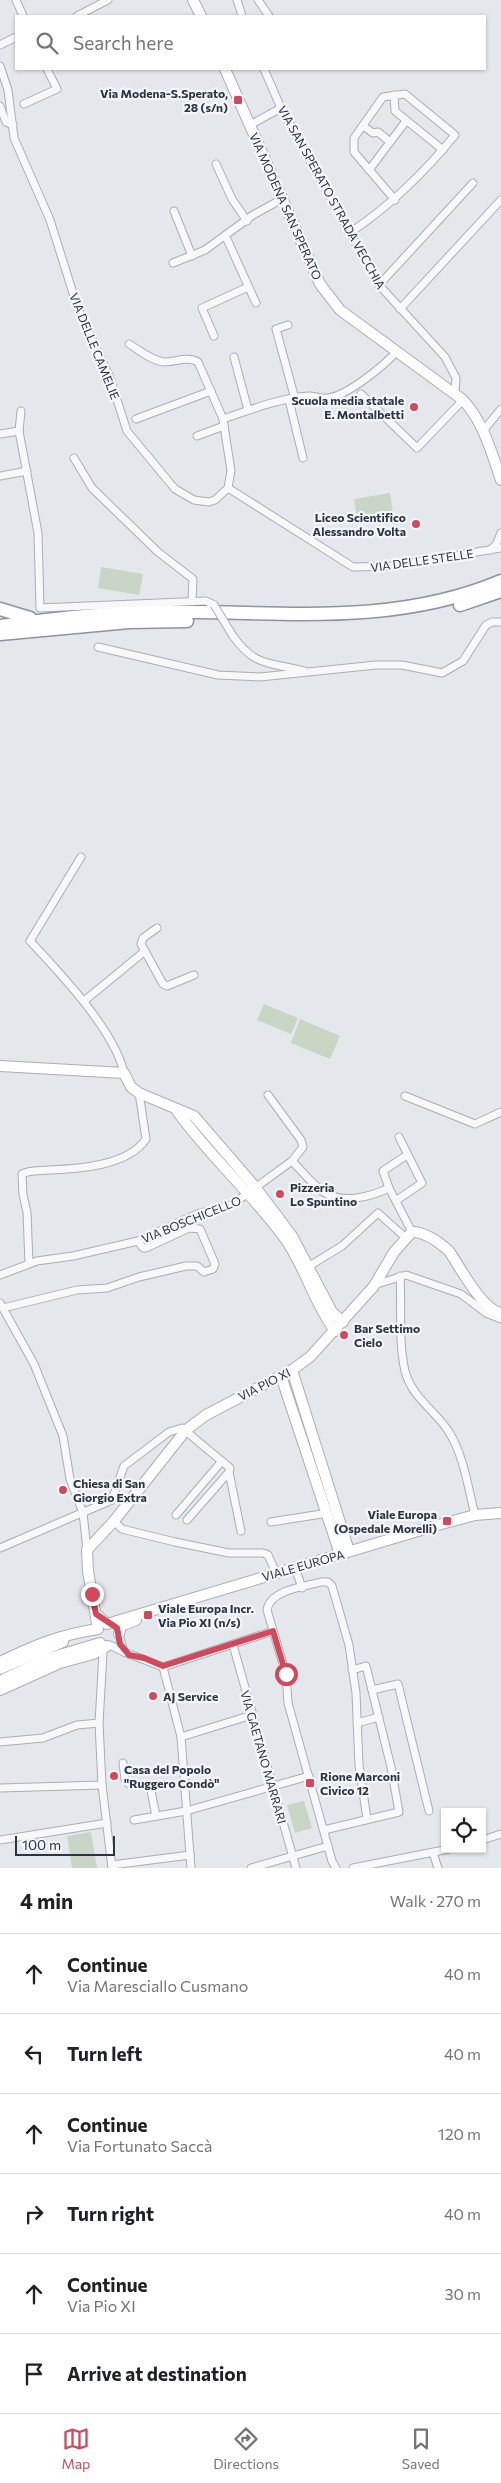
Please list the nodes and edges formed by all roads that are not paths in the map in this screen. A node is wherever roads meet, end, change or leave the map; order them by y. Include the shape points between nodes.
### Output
1 (16, 0) edge
2 (108, 0) edge
3 (193, 0) edge
4 (237, 0) edge
5 (258, 0) edge
6 (22, 15) edge
7 (79, 15) edge
8 (200, 15) edge
9 (242, 15) edge
10 (268, 15) edge
11 (15, 37) edge
12 (0, 44) edge
13 (0, 66) edge
14 (48, 70) edge
15 (225, 70) edge
16 (264, 70) edge
17 (394, 95) junction
18 (24, 104) dead end
19 (0, 106) edge
20 (281, 108) junction
21 (406, 121) junction
22 (13, 125) junction
23 (250, 125) junction
24 (363, 126) junction
25 (390, 142) junction
26 (443, 150) junction
27 (216, 164) dead end
28 (368, 170) junction
29 (473, 184) dead end
30 (282, 199) junction
31 (395, 200) junction
32 (501, 200) edge
33 (174, 211) dead end
34 (247, 221) junction
35 (351, 232) junction
36 (226, 237) junction
37 (192, 256) junction
38 (173, 263) dead end
39 (379, 285) junction
40 (248, 287) junction
41 (256, 303) dead end
42 (400, 309) junction
43 (288, 325) dead end
44 (214, 336) dead end
45 (129, 344) dead end
46 (397, 351) junction
47 (234, 357) dead end
48 (210, 391) junction
49 (455, 392) junction
50 (361, 394) dead end
51 (292, 400) junction
52 (464, 400) junction
53 (501, 409) edge
54 (248, 410) junction
55 (21, 411) dead end
56 (136, 419) dead end
57 (223, 422) junction
58 (484, 430) junction
59 (19, 431) junction
60 (0, 434) edge
61 (197, 436) dead end
62 (74, 458) dead end
63 (303, 458) dead end
64 (27, 471) junction
65 (0, 476) edge
66 (501, 480) edge
67 (228, 488) junction
68 (501, 533) edge
69 (501, 548) edge
70 (489, 551) junction
71 (501, 582) edge
72 (501, 591) edge
73 (192, 602) junction
74 (0, 609) edge
75 (501, 622) edge
76 (44, 624) junction
77 (0, 626) edge
78 (0, 634) edge
79 (0, 640) edge
80 (98, 647) dead end
81 (309, 672) junction
82 (81, 857) dead end
83 (157, 928) dead end
84 (145, 952) junction
85 (194, 975) dead end
86 (84, 1001) junction
87 (0, 1066) edge
88 (124, 1073) junction
89 (139, 1094) junction
90 (268, 1095) dead end
91 (405, 1096) dead end
92 (177, 1111) junction
93 (501, 1112) edge
94 (399, 1137) dead end
95 (407, 1155) junction
96 (292, 1161) junction
97 (256, 1188) junction
98 (389, 1188) junction
99 (247, 1194) junction
100 (396, 1200) junction
101 (409, 1235) junction
102 (138, 1241) junction
103 (29, 1264) junction
104 (306, 1268) junction
105 (0, 1275) edge
106 (400, 1276) junction
107 (374, 1286) junction
108 (2, 1305) edge
109 (501, 1313) edge
110 (501, 1319) edge
111 (343, 1322) junction
112 (335, 1331) junction
113 (292, 1370) junction
114 (281, 1376) junction
115 (186, 1430) junction
116 (222, 1461) junction
117 (229, 1472) junction
118 (83, 1513) junction
119 (328, 1513) junction
120 (501, 1513) edge
121 (176, 1515) dead end
122 (475, 1516) junction
123 (501, 1519) edge
124 (187, 1520) dead end
125 (114, 1521) junction
126 (271, 1522) dead end
127 (241, 1532) dead end
128 (0, 1548) edge
129 (87, 1550) junction
130 (344, 1553) junction
131 (276, 1573) junction
132 (297, 1573) junction
133 (302, 1588) junction
134 (101, 1628) junction
135 (273, 1631) junction
136 (119, 1635) junction
137 (233, 1645) junction
138 (105, 1646) junction
139 (124, 1652) junction
140 (0, 1662) edge
141 (163, 1666) junction
142 (0, 1670) edge
143 (352, 1670) junction
144 (0, 1680) edge
145 (0, 1690) edge
146 (372, 1690) junction
147 (252, 1714) junction
148 (379, 1717) junction
149 (99, 1723) junction
150 (357, 1723) junction
151 (181, 1737) junction
152 (0, 1742) edge
153 (123, 1763) dead end
154 (309, 1776) junction
155 (102, 1784) junction
156 (272, 1786) junction
157 (0, 1788) edge
158 (186, 1811) junction
159 (429, 1811) dead end
160 (156, 1816) junction
161 (368, 1819) junction
162 (134, 1820) dead end
163 (107, 1823) junction
164 (324, 1830) junction
165 (501, 1834) edge
166 (486, 1839) edge
167 (0, 1840) edge
168 (328, 1846) junction
169 (441, 1851) edge
170 (433, 1853) junction
171 (190, 1855) junction
172 (293, 1856) junction
173 (112, 1867) edge
174 (191, 1868) edge
175 (250, 1868) edge
176 (296, 1868) edge
177 (336, 1868) edge
178 (353, 1868) edge
179 (438, 1868) edge

1 - 6 street
2 - 7 street
3 - 8 street
4 - 9 street
5 - 10 street
11 - 12 street
13 - 22 street, VIA DELLE CAMELIE via 8,90
14 - 18 street via 57,89
15 - 23 street, VIA MODENA SAN SPERATO
16 - 20 street, VIA SAN SPERATO STRADA VECCHIA
17 - 21 street via 395,111
17 - 24 street via 383,97
17 - 26 street via 405,94 455,135
19 - 22 street via 6,122
20 - 23 street
20 - 35 street, VIA SAN SPERATO STRADA VECCHIA
21 - 25 street
21 - 26 street
22 - 67 street, VIA DELLE CAMELIE via 14,138 50,220 78,309 110,378 127,431 174,489 194,500 209,502
23 - 30 street, VIA MODENA SAN SPERATO
24 - 25 street
24 - 28 street via 354,138 354,152
25 - 28 street
26 - 31 street
27 - 34 street via 232,200
28 - 31 street
29 - 39 street
30 - 34 street
30 - 46 street, VIA MODENA SAN SPERATO via 320,284 340,310
31 - 35 street
32 - 42 street
33 - 37 street
34 - 36 street
35 - 39 street, VIA SAN SPERATO STRADA VECCHIA
36 - 37 street
36 - 40 street
37 - 38 street
39 - 42 street, VIA SAN SPERATO STRADA VECCHIA
40 - 41 street
40 - 44 street via 202,308
42 - 49 street, VIA SAN SPERATO STRADA VECCHIA via 445,357 456,378
43 - 51 street via 276,329
45 - 48 street via 163,362 192,358 198,362
46 - 49 street, VIA MODENA SAN SPERATO
46 - 51 street via 374,373 350,388 328,398 309,396
47 - 54 street
48 - 56 street
48 - 57 street
49 - 52 street, VIA MODENA SAN SPERATO
50 - 52 street via 417,448
51 - 54 street
51 - 63 street
52 - 58 street, VIA MODENA SAN SPERATO
53 - 58 street
54 - 57 street
55 - 59 street
57 - 61 street
57 - 67 street via 230,471
58 - 66 street, VIA MODENA SAN SPERATO
59 - 60 street
59 - 64 street
62 - 73 street via 92,488 158,552 193,579
64 - 65 street
64 - 73 street via 38,533 40,608
67 - 70 street, VIA DELLE STELLE via 353,567 393,566
68 - 70 street
69 - 70 street, VIA DELLE STELLE
71 - 76 highway via 439,601 394,610 340,615 144,612
72 - 76 highway via 451,607 394,618 343,623
73 - 81 street, bridge via 206,601 214,605 232,636 252,658
74 - 76 highway
75 - 81 street via 486,625 463,661 442,673 402,665
76 - 77 highway
76 - 78 highway
76 - 79 highway
80 - 81 street via 218,675 260,677
82 - 86 street via 30,940
83 - 84 street via 143,938 141,944
84 - 85 street via 167,986
84 - 86 street
86 - 88 street via 120,1056
87 - 88 street
88 - 89 street
89 - 92 street
89 - 103 street via 146,1139 135,1150 108,1163 22,1174 28,1212
90 - 96 street via 302,1143 301,1153
91 - 93 street via 475,1124
92 - 97 street via 194,1116
92 - 99 street
94 - 95 street
95 - 98 street via 383,1171
95 - 100 street via 422,1183
96 - 97 street, VIA BOSCHICELLO
96 - 98 street via 322,1191 340,1198 373,1196
97 - 99 street, VIA BOSCHICELLO
97 - 104 street via 292,1236
98 - 100 street
99 - 102 street, VIA BOSCHICELLO via 233,1204 198,1214
99 - 104 street
100 - 101 street
101 - 104 street via 378,1212 342,1246
101 - 107 street, VIA PIO XI
101 - 109 street via 425,1235 445,1247 484,1302
102 - 103 street, VIA BOSCHICELLO
102 - 108 street via 146,1248 189,1228 200,1229 215,1264 213,1269 204,1272 197,1266 186,1266 107,1288 77,1290
103 - 105 street
104 - 111 street via 332,1312
104 - 112 street via 326,1318
106 - 107 street
106 - 110 street via 406,1275 461,1294 486,1313
106 - 122 street via 405,1372 416,1396 448,1431 458,1450
107 - 111 street, VIA PIO XI
108 - 118 street via 34,1364 63,1436 70,1479
111 - 112 street, VIA PIO XI
112 - 113 street, VIA PIO XI
113 - 114 street, VIA PIO XI
113 - 130 street
114 - 115 street, VIA PIO XI via 214,1410
114 - 119 street
115 - 116 street
115 - 118 street via 169,1432 124,1466 112,1500
115 - 125 street, VIA PIO XI
116 - 117 street via 230,1468
116 - 121 street
117 - 124 street
117 - 127 street
118 - 128 street
118 - 129 street
119 - 126 street
119 - 130 street
120 - 122 street, VIALE EUROPA
122 - 130 street, VIALE EUROPA
123 - 132 street, VIALE EUROPA via 448,1529
125 - 129 street, VIA PIO XI
125 - 131 street via 122,1529 175,1542 229,1553 263,1553 268,1555
129 - 134 street via 88,1571
130 - 131 street, VIALE EUROPA
131 - 134 street, VIALE EUROPA
132 - 133 street
132 - 136 street, VIALE EUROPA via 131,1622 121,1626
133 - 135 street via 276,1596 268,1602
133 - 143 street via 320,1582 328,1582 332,1586 349,1645
134 - 136 street via 114,1626
134 - 138 street
134 - 140 street via 38,1643
134 - 142 street via 56,1644
135 - 137 street
135 - 154 street via 286,1674 288,1703
136 - 138 street, VIALE EUROPA via 116,1642
136 - 139 street
137 - 141 street
137 - 147 street, VIA GAETANO MARRARI
138 - 139 street
138 - 144 street via 46,1659
138 - 145 street via 93,1654 60,1663
138 - 149 street
139 - 141 street
141 - 151 street
143 - 146 street via 366,1666
143 - 150 street
146 - 148 street
146 - 159 street via 398,1684
147 - 151 street
147 - 156 street, VIA GAETANO MARRARI
148 - 150 street
148 - 161 street via 399,1812
149 - 152 street via 77,1725 43,1738
149 - 155 street
150 - 161 street via 359,1765
151 - 158 street
153 - 160 street via 126,1782 150,1785
154 - 156 street
154 - 164 street
155 - 157 street
155 - 163 street
156 - 158 street
156 - 172 street, VIA GAETANO MARRARI
158 - 160 street
158 - 171 street
160 - 162 street
161 - 164 street
163 - 167 street
163 - 173 street
164 - 168 street
165 - 166 street
168 - 172 street
168 - 177 street
169 - 170 street
170 - 178 street
170 - 179 street
171 - 173 street
171 - 174 street
172 - 175 street
172 - 176 street, VIA GAETANO MARRARI

